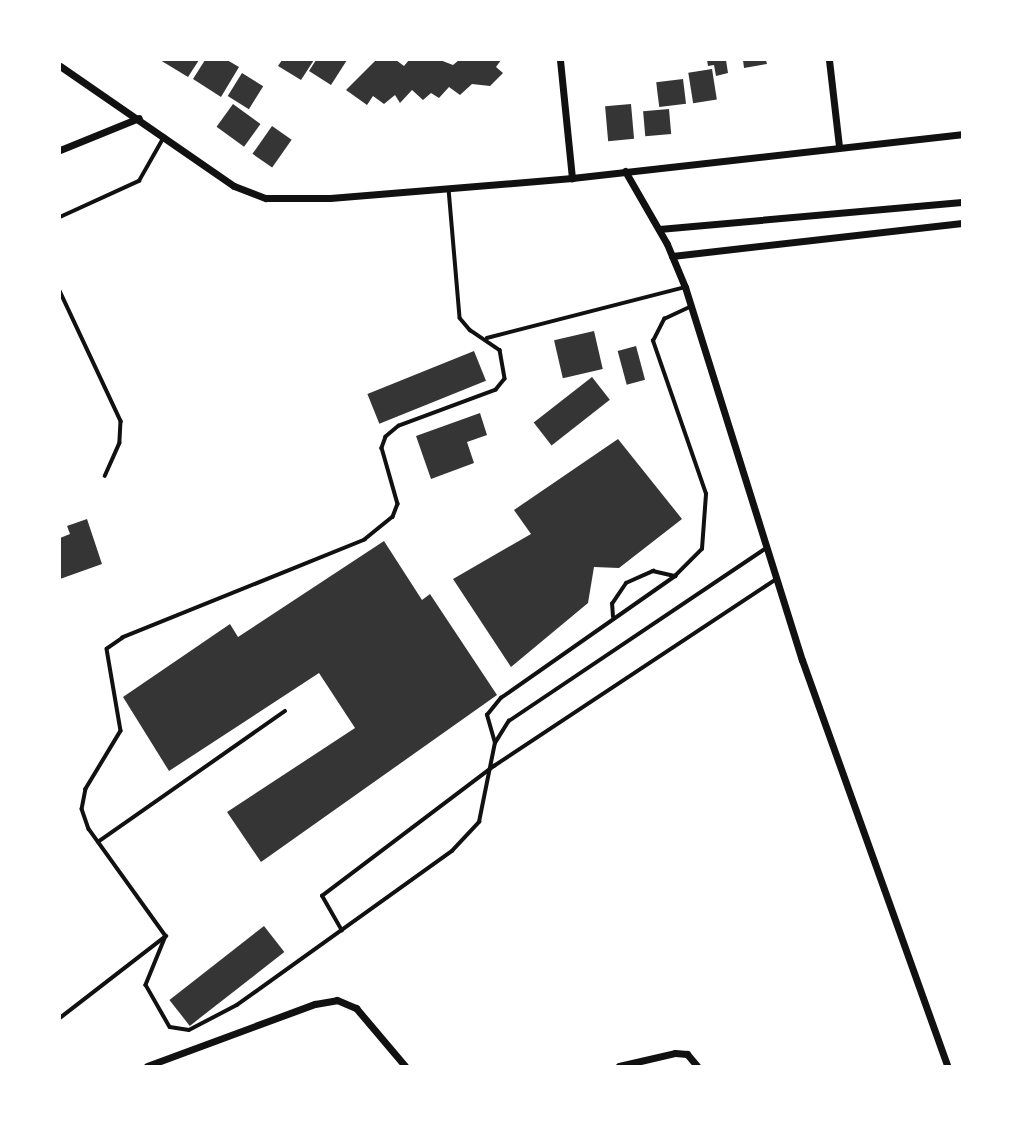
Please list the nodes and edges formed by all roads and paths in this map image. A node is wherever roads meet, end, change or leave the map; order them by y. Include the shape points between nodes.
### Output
1 (559, 60) edge
2 (829, 60) edge
3 (60, 66) edge
4 (139, 118) junction
5 (962, 134) edge
6 (165, 135) junction
7 (839, 146) junction
8 (60, 150) edge
9 (625, 171) junction
10 (572, 178) junction
11 (449, 188) junction
12 (962, 202) edge
13 (60, 216) edge
14 (962, 223) edge
15 (659, 229) junction
16 (672, 256) junction
17 (685, 287) junction
18 (60, 291) edge
19 (691, 307) junction
20 (487, 338) junction
21 (105, 476) dead end
22 (766, 548) junction
23 (675, 576) junction
24 (776, 579) junction
25 (613, 617) junction
26 (285, 711) dead end
27 (495, 743) junction
28 (488, 772) junction
29 (98, 842) junction
30 (342, 931) junction
31 (166, 936) junction
32 (60, 1018) edge
33 (147, 1066) edge
34 (405, 1066) edge
35 (619, 1066) edge
36 (697, 1066) edge
37 (947, 1066) edge

1 - 10 street
2 - 7 street
3 - 4 street
4 - 6 street
4 - 8 street
5 - 7 street
6 - 11 street via 234,186 266,198
6 - 13 lane via 139,181
7 - 9 street
9 - 10 street
9 - 15 street
10 - 11 street
11 - 20 lane via 456,304 470,330
12 - 15 street
14 - 16 street
15 - 16 street
16 - 17 street
17 - 19 street
17 - 20 lane
18 - 21 lane via 121,421 120,443
19 - 22 street
19 - 23 lane via 664,319 656,327 653,341 695,459 708,512 702,549
20 - 29 lane via 500,350 506,367 505,379 496,390 399,426 386,437 382,448 398,504 381,528 340,554 123,638 107,649 121,731 81,799 84,820
22 - 24 street
22 - 27 lane via 519,711
23 - 25 lane
23 - 25 lane via 653,570 626,583 612,604
24 - 28 lane
24 - 37 street
25 - 27 lane via 489,709 486,721
26 - 29 lane
27 - 28 lane
28 - 30 lane via 483,811 470,834 430,869
28 - 30 lane via 322,896
29 - 31 lane
30 - 31 lane via 237,1005 189,1030 177,1031 168,1024 146,985
31 - 32 lane
33 - 34 street via 337,1000 356,1008
35 - 36 street via 675,1053 687,1054

